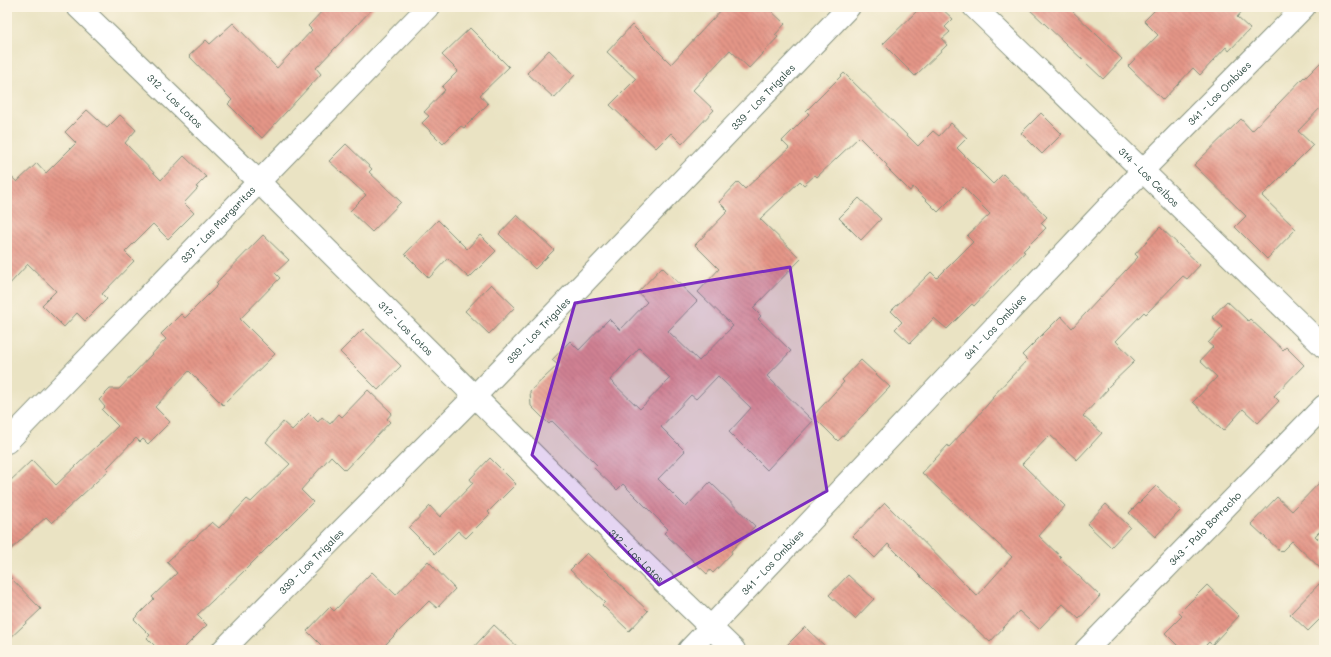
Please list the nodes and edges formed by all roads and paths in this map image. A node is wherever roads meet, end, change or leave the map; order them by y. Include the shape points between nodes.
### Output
1 (78, 7) edge
2 (428, 7) edge
3 (849, 7) edge
4 (974, 7) edge
5 (1304, 7) edge
6 (1143, 170) junction
7 (259, 182) junction
8 (1324, 347) edge
9 (474, 396) junction
10 (1324, 406) edge
11 (7, 442) edge
12 (711, 628) junction
13 (223, 650) edge
14 (689, 650) edge
15 (734, 650) edge
16 (1086, 650) edge

1 - 7 street, 312 - Los Lotos
2 - 7 street, 337 - Las Margaritas
3 - 9 street, 339 - Los Trigales
4 - 6 street, 314 - Los Ceibos
5 - 6 street, 341 - Los Ombúes
6 - 8 street, 314 - Los Ceibos
6 - 12 street, 341 - Los Ombúes
7 - 9 street, 312 - Los Lotos
7 - 11 street, 337 - Las Margaritas
9 - 12 street, 312 - Los Lotos
9 - 13 street, 339 - Los Trigales
10 - 16 street, 343 - Palo Borracho
12 - 14 street, 341 - Los Ombúes
12 - 15 street, 312 - Los Lotos

